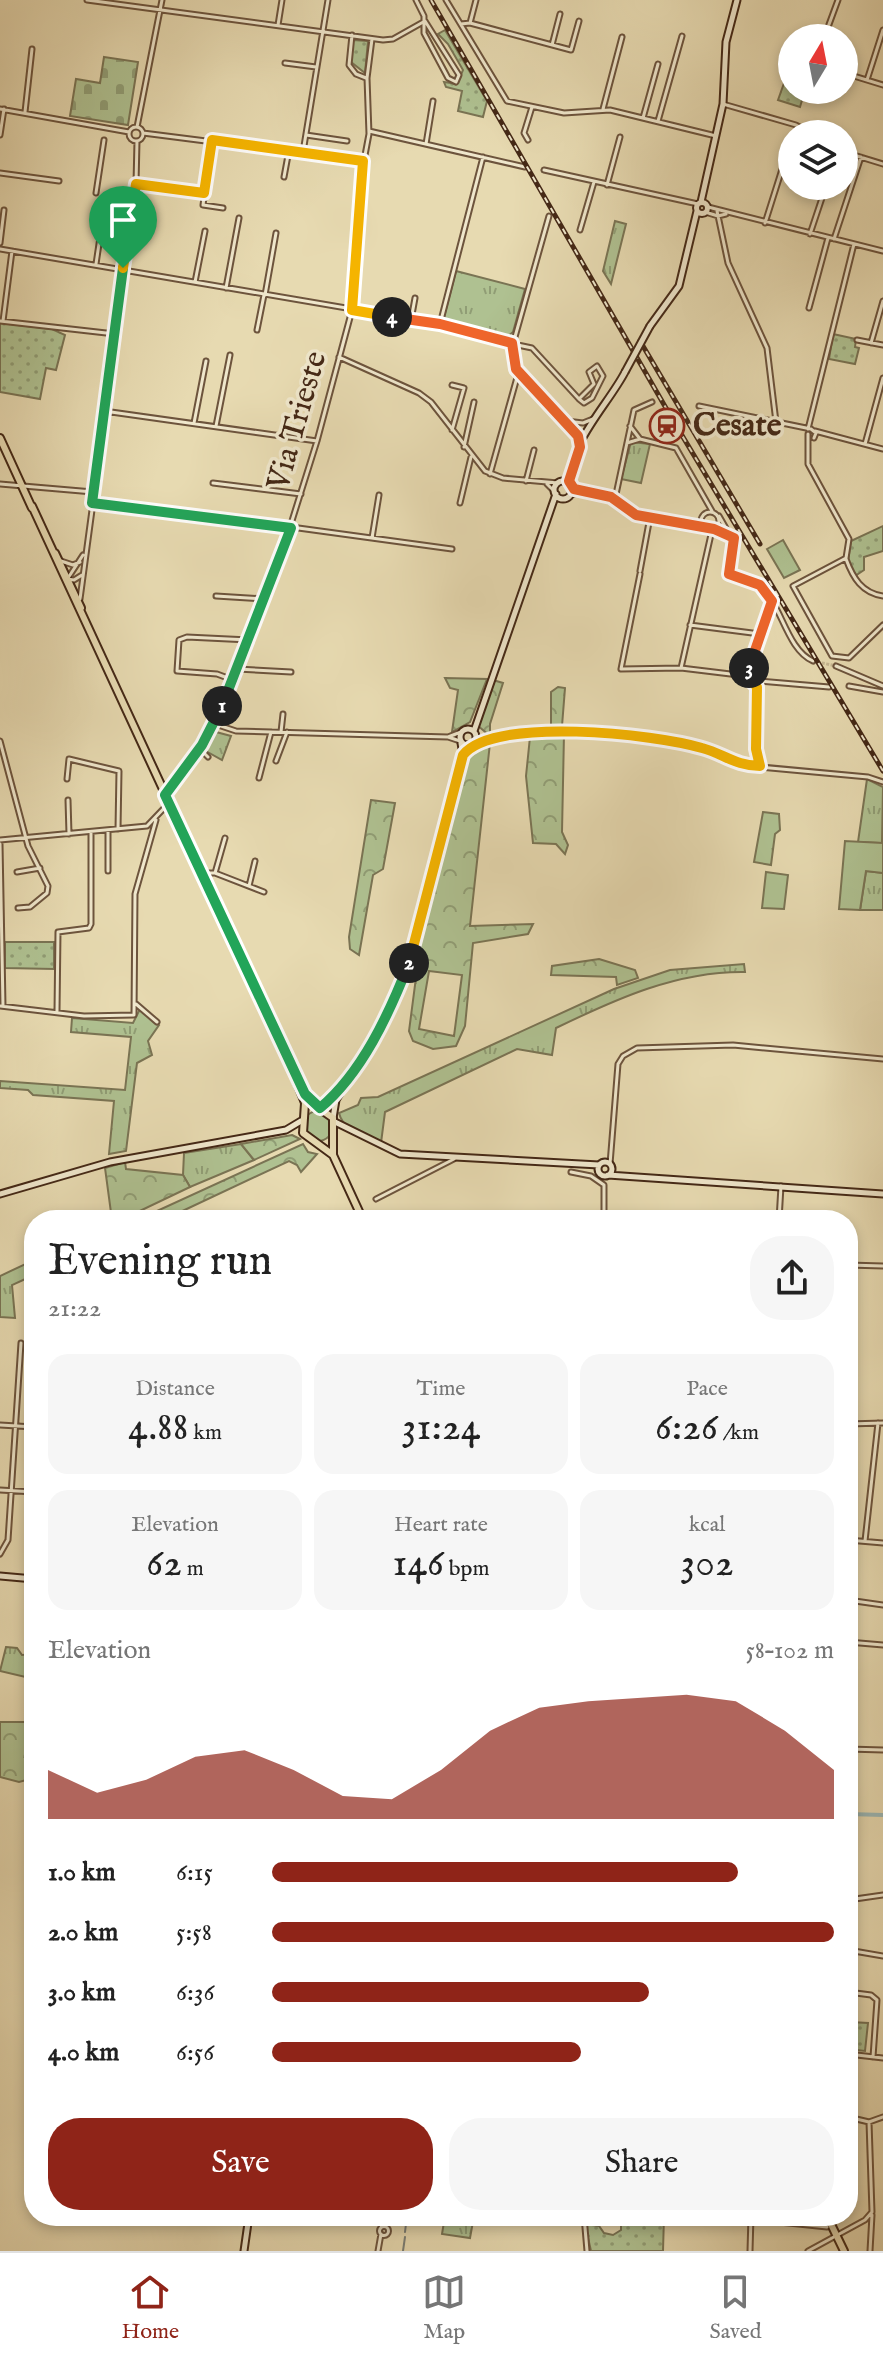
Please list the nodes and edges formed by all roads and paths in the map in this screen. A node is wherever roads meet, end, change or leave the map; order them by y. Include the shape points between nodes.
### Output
1 (87, 0) edge
2 (162, 0) edge
3 (282, 0) edge
4 (328, 0) edge
5 (416, 0) edge
6 (446, 0) edge
7 (476, 0) edge
8 (737, 0) edge
9 (838, 0) edge
10 (104, 1) edge
11 (115, 2) edge
12 (160, 10) junction
13 (560, 14) dead end
14 (425, 21) junction
15 (579, 21) dead end
16 (470, 23) junction
17 (829, 24) edge
18 (278, 25) junction
19 (460, 25) junction
20 (883, 30) edge
21 (322, 31) junction
22 (352, 35) junction
23 (682, 36) dead end
24 (622, 37) dead end
25 (372, 39) junction
26 (552, 45) junction
27 (880, 47) edge
28 (32, 49) dead end
29 (285, 63) dead end
30 (658, 64) dead end
31 (316, 67) junction
32 (858, 77) edge
33 (367, 78) junction
34 (867, 80) junction
35 (883, 85) edge
36 (433, 101) dead end
37 (723, 104) junction
38 (532, 107) junction
39 (2, 109) edge
40 (603, 109) junction
41 (25, 112) junction
42 (643, 118) junction
43 (779, 120) edge
44 (658, 121) junction
45 (137, 127) junction
46 (369, 131) junction
47 (129, 132) junction
48 (143, 133) junction
49 (0, 135) edge
50 (306, 135) junction
51 (716, 136) junction
52 (620, 137) dead end
53 (104, 140) dead end
54 (212, 140) junction
55 (528, 140) dead end
56 (137, 141) junction
57 (347, 141) dead end
58 (426, 144) junction
59 (289, 150) junction
60 (303, 152) junction
61 (858, 156) edge
62 (483, 157) junction
63 (861, 157) junction
64 (363, 161) junction
65 (883, 164) edge
66 (525, 167) dead end
67 (544, 170) dead end
68 (0, 173) edge
69 (284, 177) dead end
70 (59, 181) dead end
71 (594, 182) junction
72 (778, 182) edge
73 (136, 184) junction
74 (607, 185) junction
75 (96, 193) dead end
76 (204, 193) junction
77 (106, 197) dead end
78 (821, 200) edge
79 (223, 208) dead end
80 (702, 208) junction
81 (4, 210) dead end
82 (718, 214) junction
83 (549, 216) dead end
84 (239, 218) dead end
85 (765, 223) junction
86 (580, 230) dead end
87 (205, 231) dead end
88 (276, 233) dead end
89 (810, 234) junction
90 (828, 238) junction
91 (834, 239) junction
92 (0, 243) edge
93 (854, 244) junction
94 (0, 249) edge
95 (12, 251) junction
96 (883, 251) edge
97 (96, 264) junction
98 (123, 268) junction
99 (195, 282) junction
100 (226, 288) junction
101 (264, 295) junction
102 (415, 298) dead end
103 (883, 301) edge
104 (809, 308) dead end
105 (352, 310) junction
106 (411, 320) junction
107 (1, 321) edge
108 (440, 324) junction
109 (257, 330) dead end
110 (115, 334) junction
111 (857, 340) dead end
112 (871, 343) junction
113 (513, 344) junction
114 (883, 345) edge
115 (230, 355) dead end
116 (339, 357) junction
117 (206, 361) dead end
118 (520, 373) junction
119 (883, 378) edge
120 (452, 385) dead end
121 (579, 399) junction
122 (474, 402) dead end
123 (652, 402) dead end
124 (699, 406) dead end
125 (104, 411) junction
126 (596, 417) junction
127 (562, 420) junction
128 (776, 422) junction
129 (194, 423) junction
130 (216, 426) junction
131 (630, 426) junction
132 (452, 430) junction
133 (806, 430) junction
134 (815, 435) junction
135 (0, 438) edge
136 (640, 439) junction
137 (317, 441) junction
138 (627, 443) junction
139 (865, 444) junction
140 (464, 447) junction
141 (580, 447) junction
142 (883, 449) edge
143 (534, 450) dead end
144 (807, 452) junction
145 (471, 457) junction
146 (571, 471) junction
147 (490, 474) junction
148 (526, 481) junction
149 (560, 482) junction
150 (213, 483) dead end
151 (0, 484) edge
152 (547, 484) junction
153 (22, 486) junction
154 (571, 486) junction
155 (93, 492) junction
156 (581, 492) junction
157 (555, 493) junction
158 (301, 494) junction
159 (379, 495) dead end
160 (571, 495) junction
161 (563, 499) junction
162 (615, 499) junction
163 (92, 503) junction
164 (460, 503) dead end
165 (32, 506) junction
166 (554, 506) junction
167 (712, 511) junction
168 (719, 516) junction
169 (650, 517) junction
170 (701, 521) junction
171 (685, 524) junction
172 (291, 527) junction
173 (705, 529) junction
174 (713, 530) junction
175 (372, 538) junction
176 (734, 538) junction
177 (45, 541) junction
178 (86, 548) junction
179 (452, 549) dead end
180 (846, 558) junction
181 (58, 559) junction
182 (80, 562) junction
183 (82, 575) junction
184 (67, 579) junction
185 (216, 596) dead end
186 (883, 596) edge
187 (266, 599) junction
188 (772, 601) junction
189 (78, 606) junction
190 (690, 625) junction
191 (883, 625) edge
192 (760, 634) junction
193 (249, 640) junction
194 (813, 661) tunnel mouth
195 (836, 666) tunnel mouth
196 (682, 667) junction
197 (237, 669) junction
198 (291, 672) dead end
199 (749, 678) junction
200 (233, 680) junction
201 (760, 681) junction
202 (849, 686) dead end
203 (883, 686) edge
204 (757, 687) junction
205 (829, 687) dead end
206 (883, 692) edge
207 (283, 714) dead end
208 (215, 724) junction
209 (469, 731) junction
210 (271, 732) junction
211 (281, 732) junction
212 (287, 732) junction
213 (448, 737) junction
214 (485, 739) junction
215 (0, 741) edge
216 (461, 742) junction
217 (472, 744) junction
218 (200, 749) junction
219 (463, 755) junction
220 (208, 757) dead end
221 (276, 761) dead end
222 (760, 766) junction
223 (259, 778) dead end
224 (67, 779) dead end
225 (883, 782) edge
226 (165, 795) junction
227 (68, 800) dead end
228 (169, 803) junction
229 (156, 820) junction
230 (118, 829) junction
231 (108, 830) junction
232 (91, 832) junction
233 (69, 834) junction
234 (26, 836) junction
235 (225, 838) dead end
236 (0, 842) edge
237 (255, 861) dead end
238 (40, 868) junction
239 (108, 871) dead end
240 (17, 872) dead end
241 (201, 873) junction
242 (215, 873) junction
243 (249, 886) junction
244 (264, 892) dead end
245 (18, 908) dead end
246 (136, 1004) junction
247 (2, 1006) edge
248 (57, 1011) junction
249 (157, 1022) dead end
250 (285, 1053) junction
251 (883, 1059) edge
252 (350, 1075) junction
253 (320, 1108) junction
254 (303, 1118) junction
255 (334, 1120) junction
256 (286, 1130) junction
257 (349, 1132) junction
258 (303, 1133) junction
259 (332, 1135) junction
260 (316, 1142) junction
261 (333, 1155) junction
262 (456, 1158) junction
263 (606, 1164) junction
264 (582, 1166) junction
265 (571, 1172) dead end
266 (600, 1173) junction
267 (608, 1175) junction
268 (627, 1175) junction
269 (781, 1186) junction
270 (0, 1194) edge
271 (883, 1194) edge
272 (376, 1199) dead end
273 (358, 1210) edge
274 (604, 1210) edge
275 (780, 1210) edge
276 (858, 1265) edge
277 (883, 1266) edge
278 (21, 1343) dead end
279 (880, 1423) edge
280 (858, 1424) edge
281 (0, 1425) edge
282 (16, 1426) junction
283 (24, 1426) edge
284 (0, 1490) edge
285 (12, 1490) junction
286 (24, 1491) edge
287 (858, 1541) edge
288 (865, 1541) junction
289 (883, 1543) edge
290 (1, 1552) edge
291 (0, 1574) edge
292 (24, 1578) edge
293 (858, 1601) edge
294 (883, 1605) edge
295 (858, 1643) edge
296 (883, 1645) edge
297 (858, 1749) edge
298 (883, 1750) edge
299 (883, 1895) edge
300 (858, 1899) edge
301 (858, 1952) edge
302 (883, 1956) edge
303 (858, 1993) edge
304 (858, 2055) edge
305 (872, 2057) junction
306 (883, 2058) edge
307 (883, 2117) edge
308 (858, 2119) edge
309 (869, 2122) junction
310 (872, 2212) junction
311 (858, 2224) edge
312 (248, 2226) edge
313 (383, 2226) edge
314 (585, 2226) edge
315 (751, 2226) edge
316 (819, 2226) edge
317 (832, 2226) edge
318 (854, 2226) edge
319 (827, 2227) dead end
320 (387, 2228) joint
321 (382, 2233) junction
322 (837, 2235) junction
323 (379, 2248) edge
324 (244, 2251) edge
325 (587, 2251) edge
326 (750, 2251) edge
327 (808, 2251) edge
328 (844, 2251) edge
329 (870, 2251) edge

1 - 10 street
2 - 12 street
3 - 18 street
4 - 21 street
5 - 14 street
6 - 19 street
7 - 16 street
8 - 37 street via 726,42
9 - 17 street
10 - 11 street
11 - 12 street
12 - 18 street
12 - 45 street
13 - 26 street
14 - 14 street via 424,33 448,78 456,82 459,75
14 - 25 street via 393,39
15 - 26 street via 571,50
16 - 19 street
16 - 26 street
18 - 21 street
19 - 38 street via 501,94
20 - 27 street
21 - 22 street
21 - 31 street
22 - 25 street
22 - 33 street via 349,65
23 - 44 street
24 - 40 street
25 - 33 street, Via Trieste
27 - 34 street
28 - 41 street
29 - 31 street
30 - 42 street
31 - 50 street
32 - 34 street
33 - 46 street, Via Trieste
34 - 35 street
36 - 58 street
37 - 43 street
37 - 51 street
38 - 40 street via 568,114
38 - 55 street via 524,133
39 - 41 street
39 - 49 street
40 - 42 street
41 - 47 street
42 - 44 street
44 - 51 street
45 - 47 street
45 - 48 street
46 - 58 street
46 - 64 street, Via Trieste
47 - 56 street
48 - 54 street
48 - 56 street
50 - 57 street
50 - 60 street
51 - 80 street
52 - 74 street
53 - 75 street
54 - 59 street
54 - 76 street
56 - 73 street
58 - 62 street
59 - 60 street
59 - 69 street
60 - 64 street
61 - 63 street
62 - 66 street
62 - 108 street
63 - 65 street
63 - 91 street
64 - 105 street, Via Trieste
67 - 71 street
68 - 70 street
71 - 74 street
71 - 86 street
72 - 85 street
73 - 76 street
73 - 98 street
74 - 80 street
76 - 79 street via 203,205
77 - 97 street
78 - 89 street
80 - 82 street
80 - 126 street, bridge via 679,286
81 - 92 street
82 - 85 street
82 - 128 street via 728,263 767,348
83 - 113 street
84 - 100 street
85 - 89 street
87 - 99 street
88 - 101 street
89 - 90 street
90 - 91 street
90 - 104 street
91 - 93 street
93 - 96 street
93 - 133 street
94 - 95 street
95 - 97 street
95 - 107 street
97 - 98 street
98 - 99 street
98 - 110 street
99 - 100 street
100 - 101 street
101 - 105 street
101 - 109 street
102 - 106 street
103 - 112 street
105 - 106 street
105 - 116 street, Via Trieste
106 - 108 street
107 - 110 street
108 - 113 street
110 - 125 street
111 - 112 street
112 - 114 street
113 - 118 street via 514,366
113 - 121 street via 532,348
115 - 130 street
116 - 132 street via 419,393
116 - 137 street, Via Trieste
117 - 129 street
118 - 127 street
118 - 147 street
119 - 139 street
120 - 132 street via 464,388
121 - 121 street via 587,403 595,393 603,375 596,366 589,372 594,384
122 - 140 street
123 - 131 street via 634,410
124 - 128 street
125 - 129 street
125 - 155 street
126 - 127 street via 583,423
126 - 141 street
127 - 141 street via 578,436
128 - 133 street
129 - 130 street
130 - 137 street
131 - 136 street
131 - 138 street
132 - 140 street
133 - 134 street
133 - 144 street
134 - 139 street
134 - 144 street
135 - 153 main road
136 - 138 street
136 - 167 street via 676,448
137 - 158 street, Via Trieste
138 - 162 street
139 - 142 street
140 - 145 street
141 - 146 street
143 - 148 street
144 - 180 street via 810,473 849,539
145 - 147 street
145 - 164 street
146 - 149 street
146 - 154 street
147 - 148 street
148 - 152 street
149 - 152 street
149 - 154 street
149 - 157 street
150 - 158 street
151 - 153 street
152 - 157 street
153 - 155 street
153 - 165 main road
154 - 156 street
154 - 160 street
155 - 163 street
156 - 160 street
156 - 162 street
157 - 161 street
157 - 166 street
158 - 172 street, Via Trieste
159 - 175 street
160 - 161 street
161 - 166 street
162 - 169 street via 636,515
163 - 172 street
163 - 178 street
165 - 177 main road
165 - 181 main road
166 - 209 street
167 - 168 street
167 - 170 street
168 - 174 street
168 - 176 street
169 - 171 street
169 - 196 street via 621,669
170 - 171 street
170 - 173 street
171 - 173 street
172 - 175 street
172 - 187 street, Via Trieste
173 - 174 street
174 - 176 street
174 - 190 street
175 - 179 street
176 - 188 street via 729,574 760,585
177 - 184 street
177 - 189 main road
178 - 182 street
178 - 183 street
180 - 186 street via 860,585
180 - 191 street via 793,586 835,658 846,660
181 - 182 street
181 - 184 main road
182 - 184 street
183 - 184 street
183 - 189 street
184 - 189 main road
185 - 187 street
187 - 193 street, Via Trieste
188 - 192 street
188 - 194 street via 798,649
189 - 226 main road
190 - 192 street
190 - 196 street
192 - 199 street
193 - 197 street, Via Trieste
193 - 200 street via 179,640 177,671
195 - 203 street
196 - 199 street
197 - 198 street
197 - 200 street, Via Trieste
199 - 201 street
199 - 204 street
200 - 208 street, Via Trieste
201 - 204 street
201 - 205 street
202 - 206 street
204 - 222 street
207 - 211 street
208 - 210 street via 233,731
208 - 218 street, Via Trieste
209 - 213 street
209 - 214 street
209 - 216 street
209 - 217 street
210 - 211 street
210 - 223 street
211 - 212 street
212 - 213 street
212 - 221 street
213 - 216 street
214 - 217 street
214 - 222 street via 550,730 589,732 702,748 733,763
215 - 234 street
216 - 217 street
216 - 219 street
217 - 219 street
218 - 220 street
218 - 226 street, Via Trieste
219 - 252 street via 412,956
222 - 225 street
224 - 230 street via 69,759 119,771
226 - 228 main road
227 - 233 street
228 - 229 street
228 - 241 main road
229 - 230 street
229 - 246 street via 135,894
230 - 231 street
231 - 232 street
231 - 239 street
232 - 233 street
232 - 248 street via 90,926 58,932
233 - 234 street
234 - 236 street
234 - 238 street
235 - 242 street
236 - 247 street
237 - 243 street
238 - 240 street
238 - 245 street via 47,893 30,907
241 - 242 street
241 - 250 main road
242 - 243 street
243 - 244 street
246 - 248 street via 133,1017
246 - 249 street
247 - 248 street
250 - 253 main road via 307,1097
250 - 254 main road via 305,1103
251 - 263 street via 733,1045 637,1048 618,1064
252 - 253 street
252 - 255 street via 336,1100
253 - 254 main road
253 - 255 main road
254 - 256 street
254 - 258 main road
255 - 257 street
255 - 259 main road
256 - 258 street
256 - 270 street via 110,1162
257 - 259 street
257 - 262 street via 398,1154
258 - 260 main road
259 - 260 main road
259 - 261 main road
260 - 261 main road
261 - 273 main road
262 - 264 street
262 - 272 street
263 - 264 street
263 - 266 street
263 - 267 street
263 - 268 street
264 - 266 street
265 - 274 street via 604,1185
266 - 267 street
267 - 268 street
268 - 269 street
269 - 271 street
269 - 275 street
276 - 277 street
278 - 282 street
279 - 280 street
279 - 288 street
281 - 282 street
282 - 283 street
282 - 285 street
284 - 285 street
285 - 286 street
285 - 290 street via 8,1540
287 - 288 street
288 - 289 street
291 - 292 street
293 - 294 street
295 - 296 street
297 - 298 street
299 - 300 street
301 - 302 street
303 - 305 street via 877,2000
304 - 305 street
305 - 306 street
307 - 309 street
308 - 309 street
309 - 310 street
310 - 311 street
310 - 329 street
312 - 324 street
313 - 321 street
314 - 325 street
315 - 326 street
316 - 319 street
317 - 322 main road
318 - 322 street
320 - 321 street
320 - 321 street via 389,2232
321 - 323 street
322 - 327 street
322 - 328 main road

